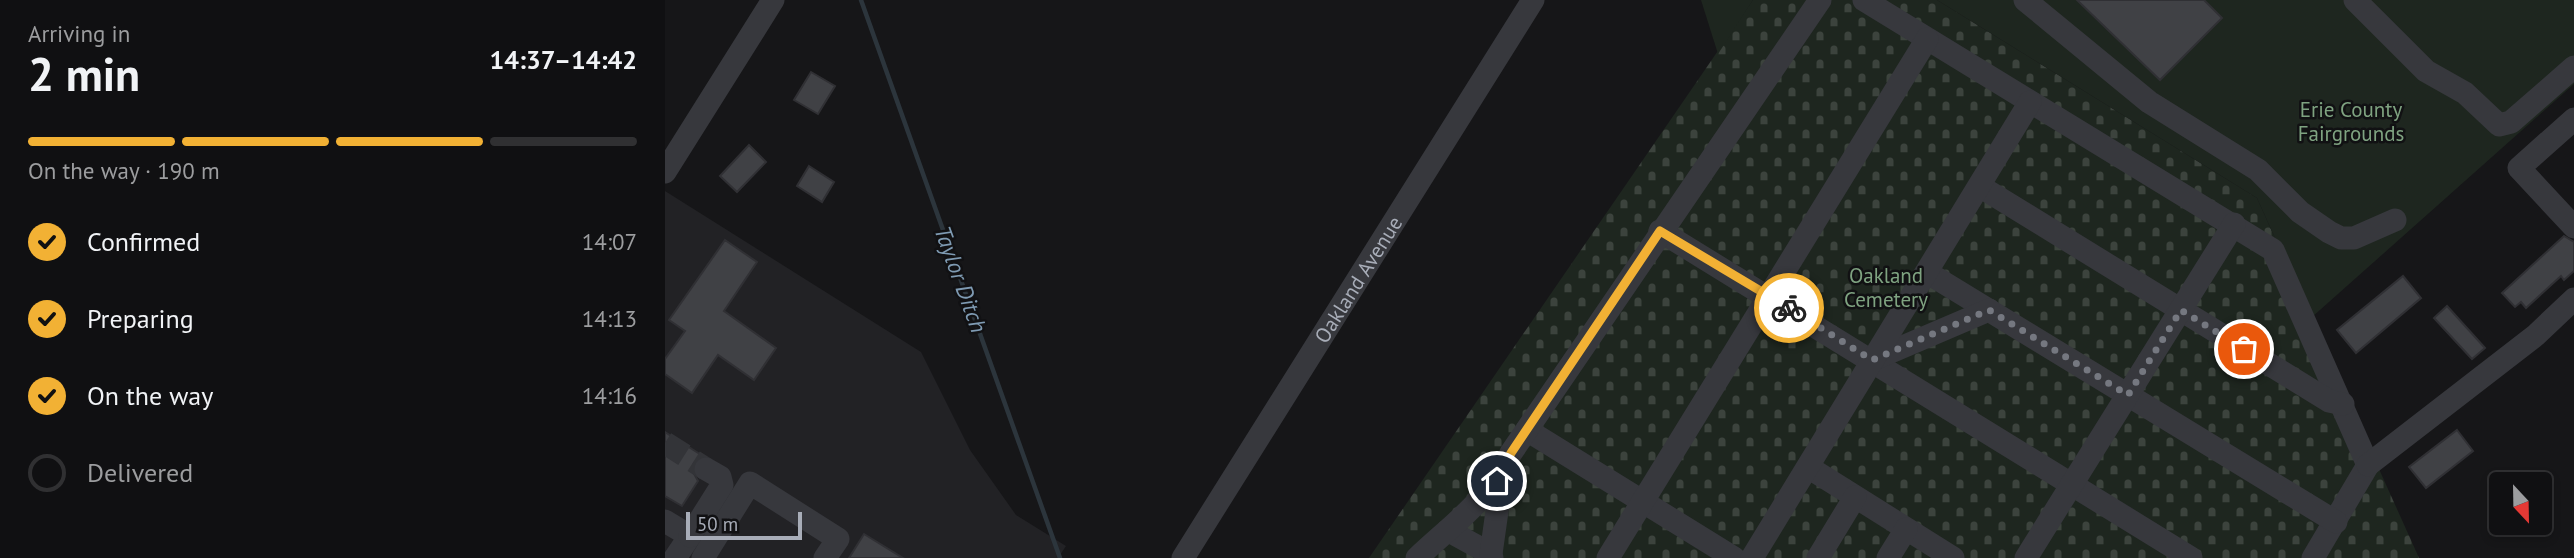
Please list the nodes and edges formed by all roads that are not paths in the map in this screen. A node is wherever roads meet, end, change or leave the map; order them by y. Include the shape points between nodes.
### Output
1 (773, 0) edge
2 (1533, 0) edge
3 (1820, 0) edge
4 (1864, 0) edge
5 (2025, 0) edge
6 (2355, 0) edge
7 (1927, 39) junction
8 (2574, 67) edge
9 (2030, 102) junction
10 (2574, 119) edge
11 (665, 172) edge
12 (1981, 187) junction
13 (2395, 220) dead end
14 (2234, 225) junction
15 (2574, 227) edge
16 (1660, 231) junction
17 (1928, 273) junction
18 (1768, 295) junction
19 (2574, 299) edge
20 (1989, 310) junction
21 (2181, 310) junction
22 (1872, 360) junction
23 (2128, 395) junction
24 (2343, 404) junction
25 (1527, 430) junction
26 (2368, 465) junction
27 (1808, 467) junction
28 (706, 469) tunnel mouth
29 (1497, 481) junction
30 (2073, 485) junction
31 (1856, 497) junction
32 (1641, 500) junction
33 (665, 521) edge
34 (2336, 522) junction
35 (1906, 529) junction
36 (1449, 531) junction
37 (690, 536) junction
38 (1492, 556) edge
39 (675, 558) edge
40 (703, 558) edge
41 (825, 558) edge
42 (1183, 558) edge
43 (1417, 558) edge
44 (1608, 558) edge
45 (1734, 558) edge
46 (1752, 558) edge
47 (1818, 558) edge
48 (1888, 558) edge
49 (1953, 558) edge
50 (2026, 558) edge
51 (2191, 558) edge
52 (2313, 558) edge

1 - 11 street
2 - 42 street, Oakland Avenue
3 - 16 street
4 - 7 street
5 - 13 street via 2149,102 2258,170 2300,212 2329,232 2349,239
6 - 8 street via 2426,71 2465,93 2499,125 2511,122
7 - 9 street
7 - 18 street
9 - 12 street
9 - 14 street
10 - 15 street via 2519,169
12 - 17 street
12 - 21 street
14 - 21 street
14 - 24 street via 2273,250
16 - 18 street
16 - 25 street
17 - 20 street
17 - 22 street
18 - 22 street
18 - 32 street
19 - 26 street via 2536,335
20 - 22 street
20 - 23 street
21 - 23 street
21 - 24 street via 2329,401
22 - 27 street
22 - 30 street
23 - 30 street
23 - 34 street
24 - 26 street
25 - 29 street
25 - 32 street
26 - 34 street
27 - 31 street
27 - 46 street
28 - 37 street via 720,477 722,485
29 - 36 street
29 - 38 street
30 - 50 street
30 - 51 street
31 - 35 street
31 - 47 street
32 - 44 street
32 - 45 street
33 - 37 street
34 - 52 street
35 - 48 street
35 - 49 street
36 - 38 street
36 - 43 street
37 - 39 street
40 - 41 street via 750,483 838,538

